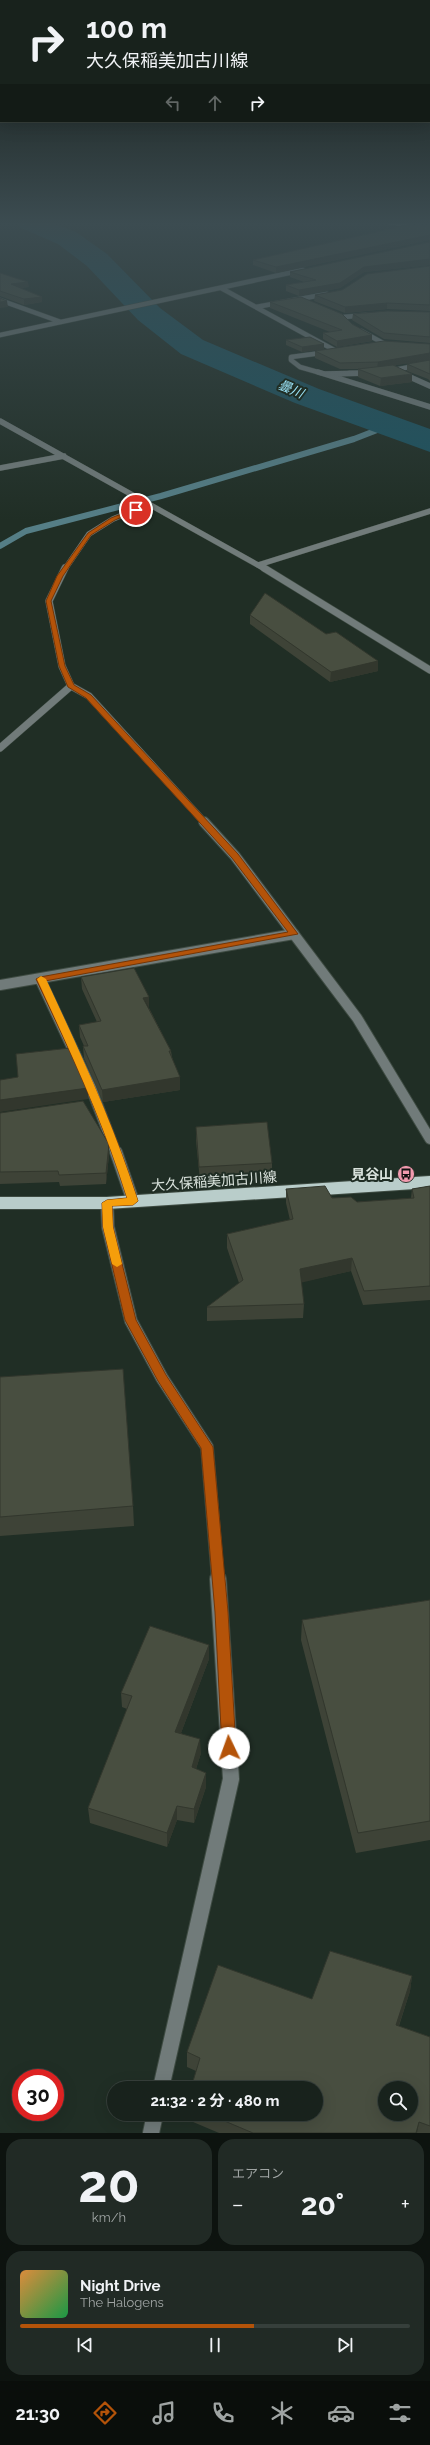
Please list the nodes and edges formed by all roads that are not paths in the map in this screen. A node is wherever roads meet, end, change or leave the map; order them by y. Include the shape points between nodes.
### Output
1 (62, 322) edge
2 (282, 322) edge
3 (354, 327) edge
4 (0, 335) edge
5 (383, 343) junction
6 (391, 343) edge
7 (375, 345) edge
8 (342, 350) edge
9 (336, 351) junction
10 (429, 364) edge
11 (395, 370) junction
12 (383, 372) edge
13 (375, 373) edge
14 (322, 375) junction
15 (430, 386) edge
16 (430, 407) edge
17 (0, 421) edge
18 (64, 456) junction
19 (0, 468) edge
20 (147, 505) junction
21 (430, 511) edge
22 (258, 564) junction
23 (430, 670) edge
24 (71, 686) junction
25 (0, 748) edge
26 (294, 934) junction
27 (40, 979) junction
28 (0, 985) edge
29 (430, 1139) edge
30 (430, 1182) edge
31 (133, 1201) junction
32 (0, 1203) edge
33 (107, 1203) junction
34 (163, 2081) edge
35 (154, 2121) edge
36 (151, 2133) edge

1 - 4 street
2 - 9 street
3 - 5 street
5 - 6 street
5 - 7 street
8 - 9 street
9 - 14 street via 291,357 291,360 300,367
10 - 11 street
11 - 12 street
11 - 15 street
13 - 14 street
14 - 16 street
17 - 18 street
18 - 19 street
18 - 20 street
20 - 22 street
20 - 24 street via 113,519 90,534 60,576 48,601 62,666
21 - 22 street
22 - 23 street
24 - 25 street
24 - 26 street via 88,696 235,856
26 - 27 street
26 - 29 street via 357,1018
27 - 28 street
27 - 31 street via 82,1066 93,1104 122,1166
30 - 31 main road, 大久保稲美加古川線
31 - 33 main road, 大久保稲美加古川線
32 - 33 main road, 大久保稲美加古川線
33 - 34 street via 108,1227 131,1320 162,1378 207,1447 222,1620 231,1779
35 - 36 street

